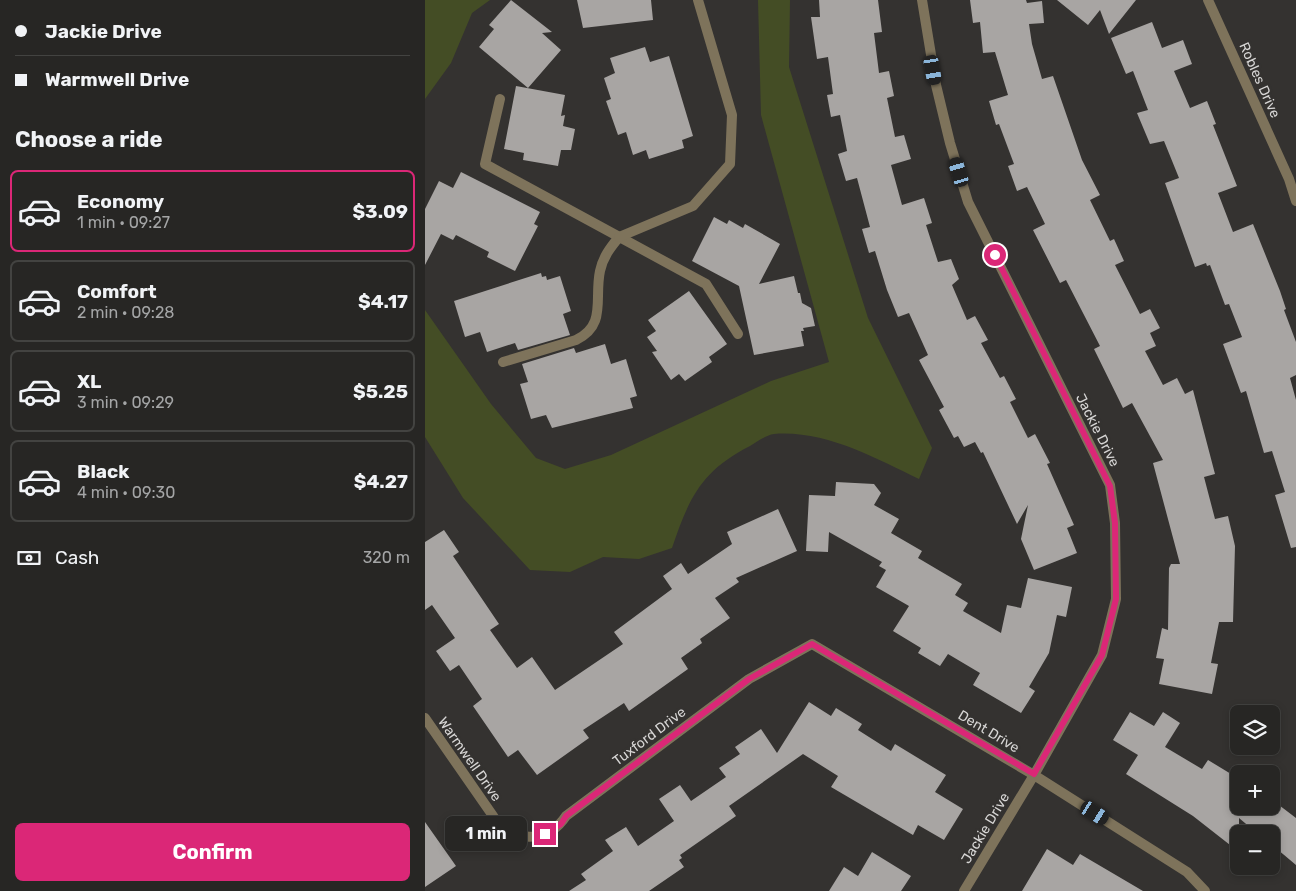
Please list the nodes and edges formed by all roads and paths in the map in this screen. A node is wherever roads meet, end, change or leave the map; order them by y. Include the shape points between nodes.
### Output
1 (698, 0) edge
2 (922, 0) edge
3 (1208, 0) edge
4 (500, 99) dead end
5 (1296, 200) edge
6 (619, 237) junction
7 (738, 334) dead end
8 (503, 362) dead end
9 (749, 679) joint
10 (425, 718) edge
11 (1034, 774) junction
12 (566, 816) joint
13 (964, 891) edge
14 (1205, 891) edge

1 - 6 street via 731,115 730,164 693,206
2 - 11 street, Jackie Drive via 935,85 968,202 1110,486 1116,542 1116,599 1102,655
3 - 5 street, Robles Drive
4 - 6 street via 485,164
6 - 7 street via 706,284
6 - 8 street via 606,254 600,271 595,325 588,334
9 - 11 street, Dent Drive via 812,644
9 - 12 street, Tuxford Drive
10 - 12 street, Warmwell Drive via 494,818 508,832 527,838 536,837 553,830
11 - 13 street, Jackie Drive
11 - 14 street, Dent Drive via 1187,872

